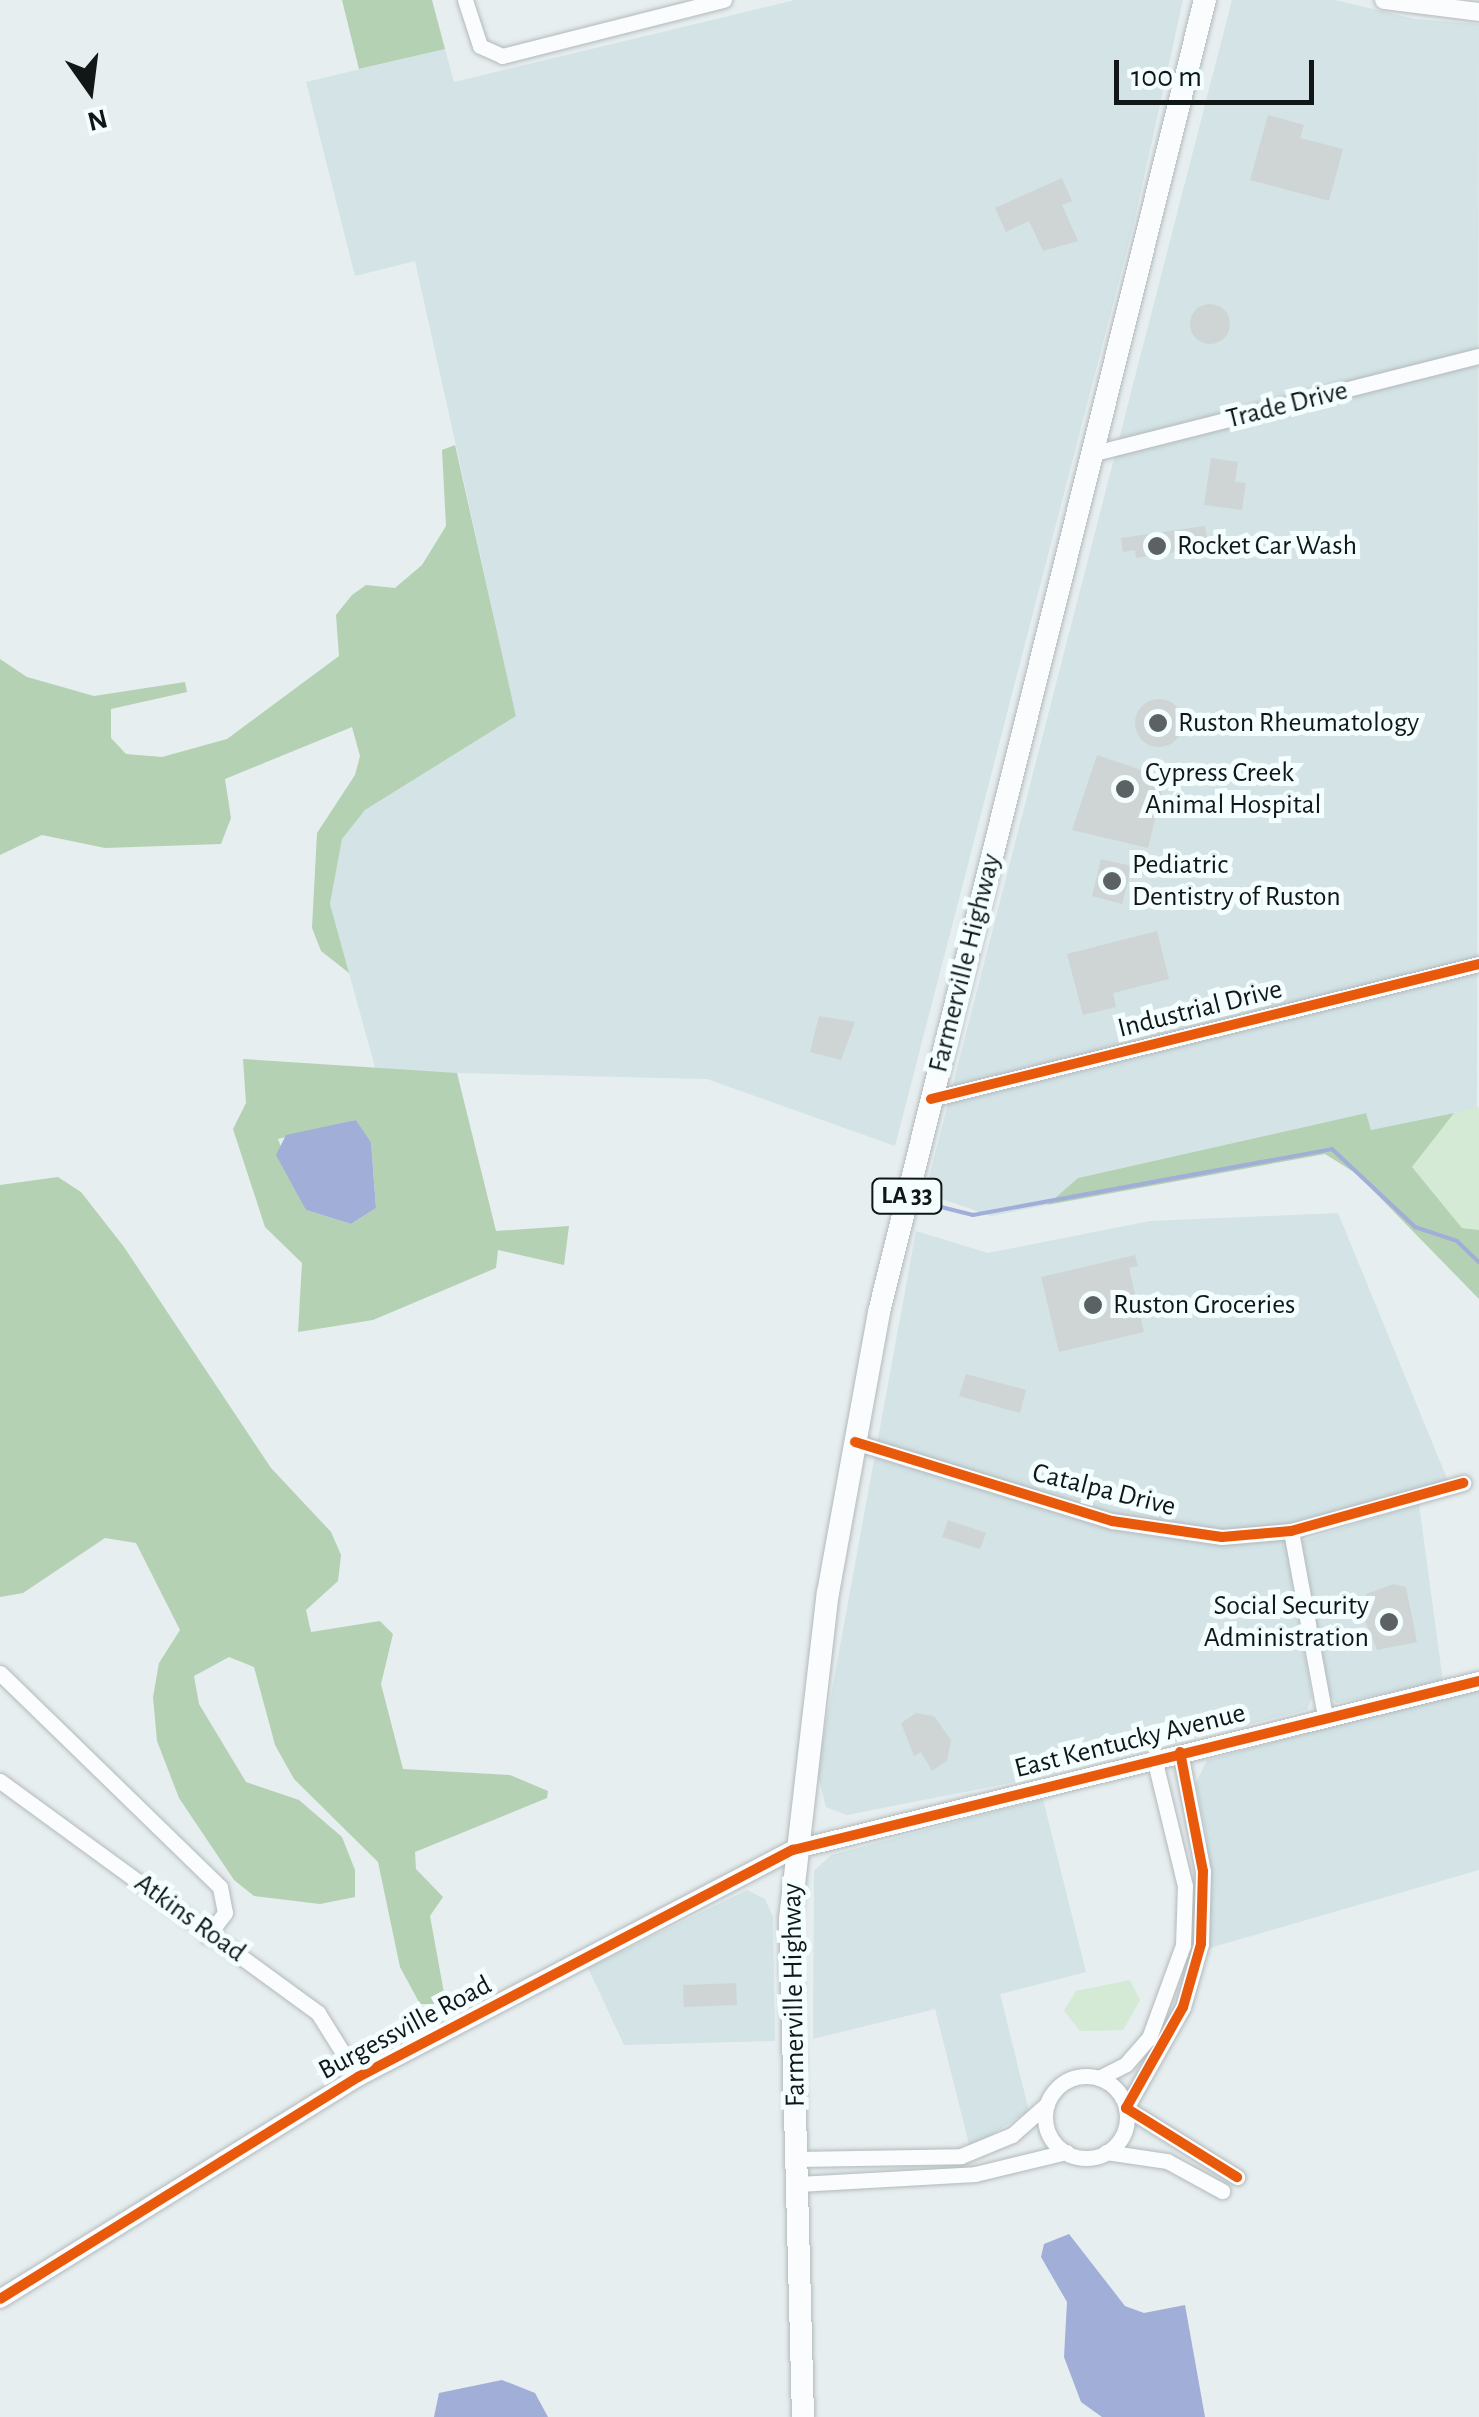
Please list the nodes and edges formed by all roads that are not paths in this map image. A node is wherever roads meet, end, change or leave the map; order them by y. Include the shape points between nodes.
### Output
1 (465, 0) edge
2 (724, 0) edge
3 (1205, 0) edge
4 (1384, 0) edge
5 (1479, 12) edge
6 (1479, 356) edge
7 (1095, 453) junction
8 (1479, 964) edge
9 (931, 1099) junction
10 (855, 1442) junction
11 (1463, 1483) dead end
12 (1291, 1531) junction
13 (0, 1673) edge
14 (1479, 1681) edge
15 (1325, 1717) junction
16 (1180, 1752) junction
17 (1154, 1758) junction
18 (0, 1782) edge
19 (793, 1850) junction
20 (207, 1936) junction
21 (1182, 1946) junction
22 (1200, 1950) junction
23 (358, 2077) junction
24 (1099, 2078) junction
25 (1047, 2104) junction
26 (1126, 2108) junction
27 (1066, 2152) junction
28 (1106, 2152) junction
29 (971, 2153) junction
30 (797, 2159) junction
31 (976, 2174) junction
32 (1237, 2177) dead end
33 (798, 2184) junction
34 (1222, 2191) dead end
35 (0, 2299) edge
36 (803, 2417) edge

1 - 2 street via 475,38 492,56
3 - 7 main road, Farmerville Highway / LA 33
4 - 5 street
6 - 7 street, Trade Drive
7 - 9 main road, Farmerville Highway / LA 33
8 - 9 street, Industrial Drive
9 - 10 main road, Farmerville Highway / LA 33
10 - 12 street, Catalpa Drive via 1161,1532
10 - 19 main road, Farmerville Highway / LA 33
11 - 12 street, Catalpa Drive
12 - 15 street
13 - 20 street via 220,1887 225,1912
14 - 15 street, East Kentucky Avenue
15 - 16 street, East Kentucky Avenue
16 - 17 street, East Kentucky Avenue
16 - 22 street via 1202,1871
17 - 19 street, East Kentucky Avenue
17 - 21 street via 1185,1886
18 - 20 street, Atkins Road
19 - 23 street, Burgessville Road
19 - 30 main road, Farmerville Highway / LA 33
20 - 23 street, Atkins Road via 318,2013
21 - 22 street
21 - 24 street via 1149,2038 1126,2064
22 - 26 street via 1173,2029
23 - 35 street, Burgessville Road
24 - 25 street via 1074,2078
24 - 26 street
25 - 27 street via 1048,2132
25 - 29 street via 1012,2135
26 - 28 street via 1122,2136
26 - 32 street
27 - 28 street
27 - 31 street
28 - 34 street via 1167,2160
29 - 30 street
29 - 31 street
30 - 33 main road, Farmerville Highway / LA 33
31 - 33 street
33 - 36 main road, Farmerville Highway / LA 33

